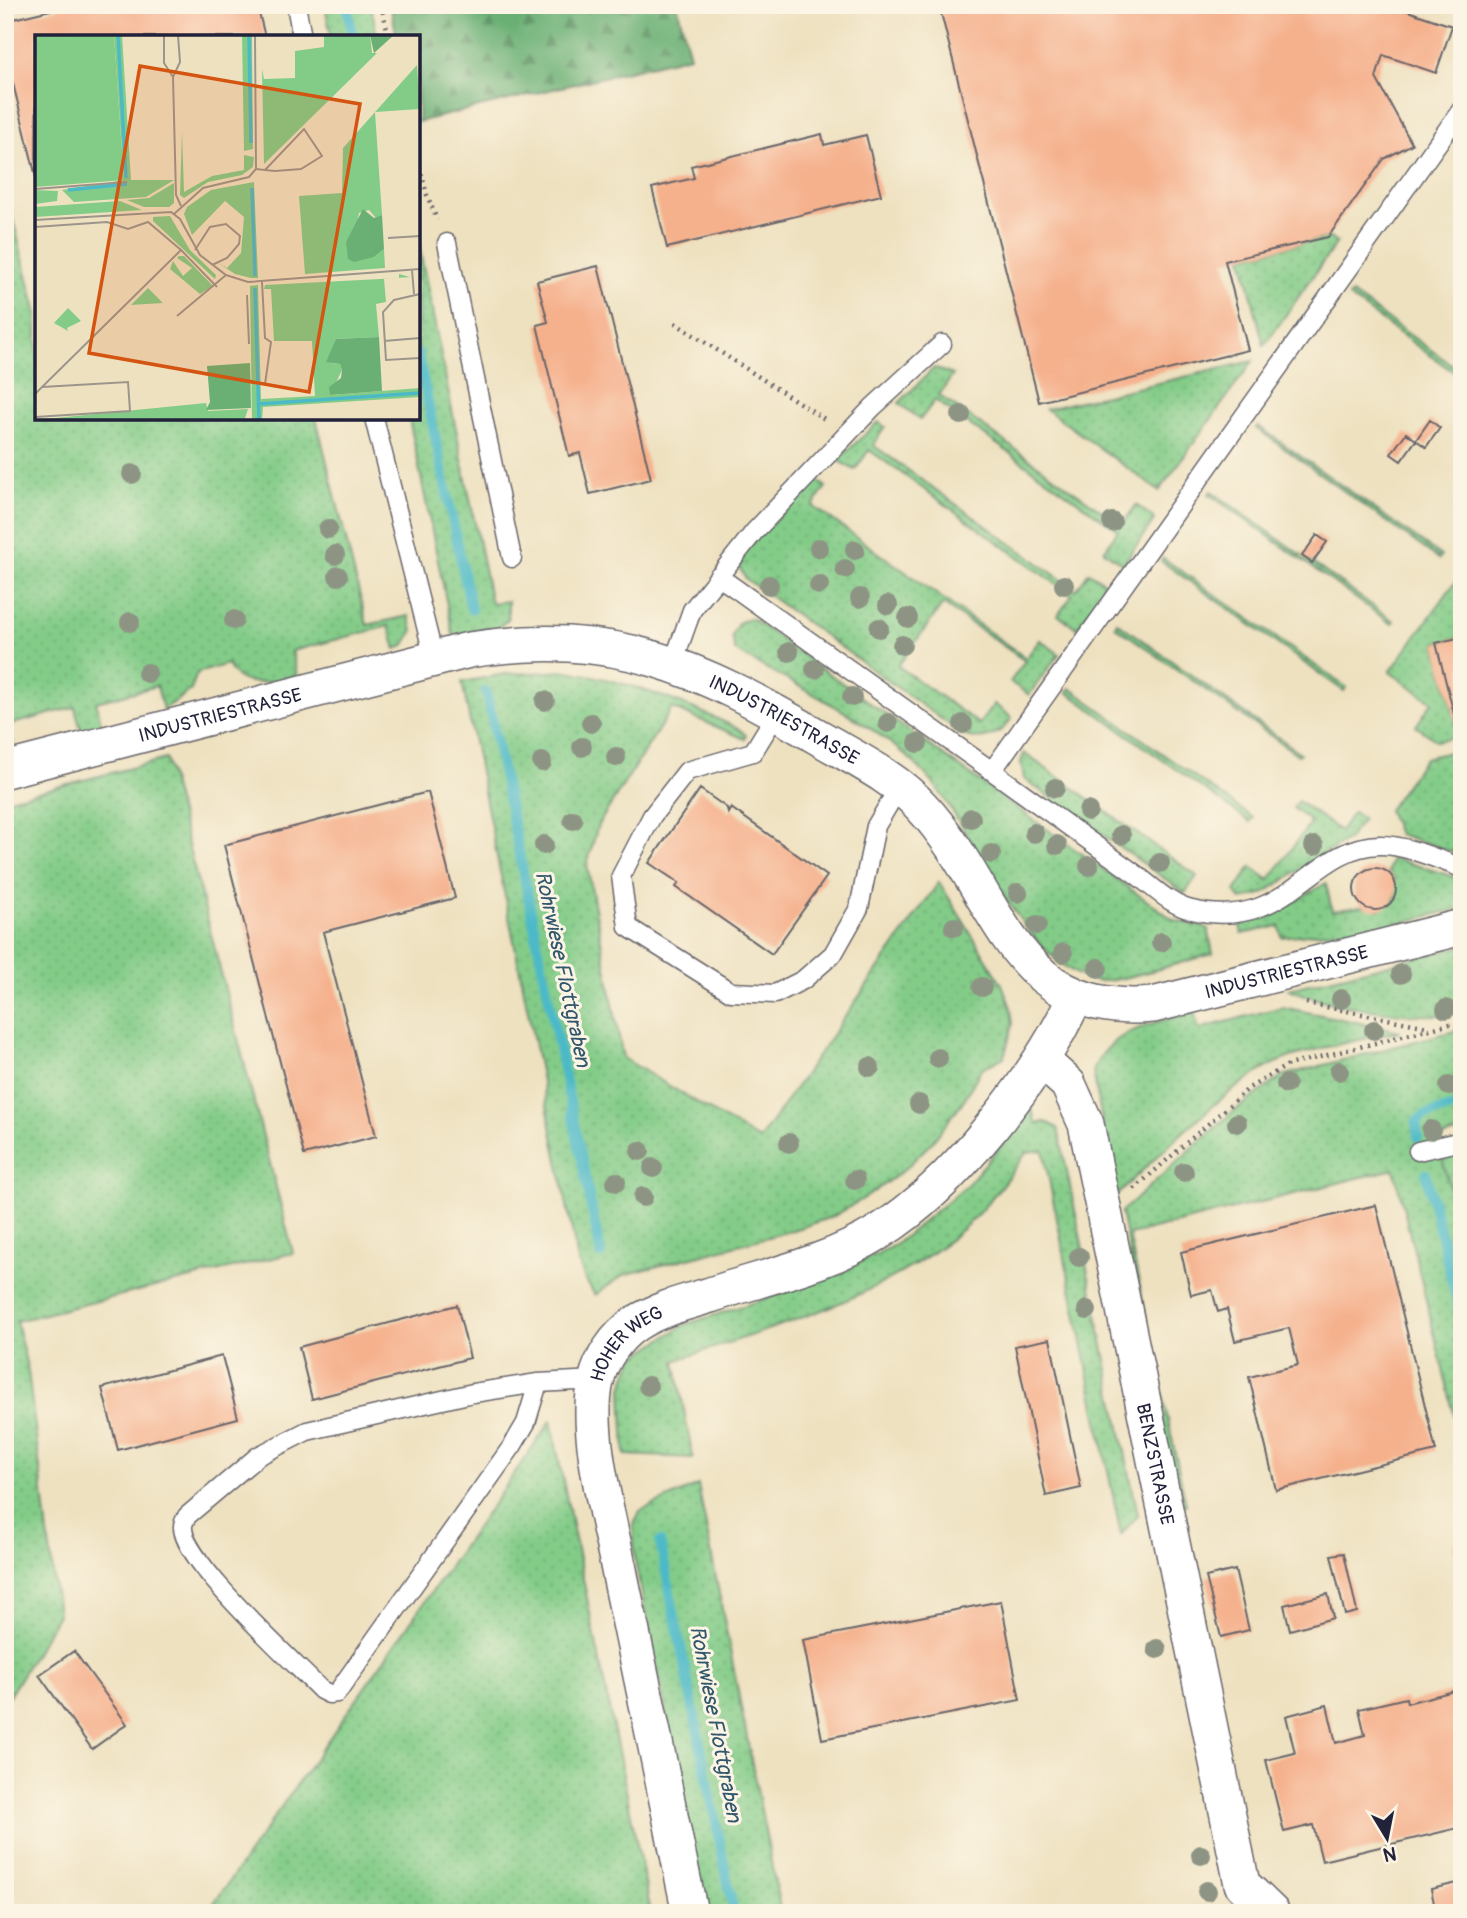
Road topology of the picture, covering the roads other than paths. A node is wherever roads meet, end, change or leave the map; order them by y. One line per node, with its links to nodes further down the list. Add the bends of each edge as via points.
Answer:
1 (296, 5): 2 (lane)
2 (302, 35)
3 (1462, 109): 13 (lane)
4 (447, 243): 7 (lane)
5 (942, 344): 8 (lane, via 848,433)
6 (374, 420): 9 (lane)
7 (512, 558)
8 (718, 576): 10 (lane, via 692,610); 13 (lane)
9 (434, 658): 10 (street, INDUSTRIESTRASSE, via 500,645 564,643 612,648); 12 (street, INDUSTRIESTRASSE)
10 (673, 663): 11 (street, INDUSTRIESTRASSE)
11 (777, 713): 14 (street, INDUSTRIESTRASSE); 14 (lane, via 753,752 687,771 652,816 621,876 628,927 731,992 775,994 803,980 833,954 859,908 876,826)
12 (5, 770)
13 (992, 771): 15 (lane, via 1188,910 1235,914 1267,907 1333,862 1358,849 1379,845)
14 (899, 787): 17 (street, INDUSTRIESTRASSE, via 953,845 1027,963)
15 (1462, 868)
16 (1462, 927): 17 (street, INDUSTRIESTRASSE, via 1153,1005 1101,1005)
17 (1075, 998): 18 (street, HOHER WEG)
18 (1041, 1060): 21 (street, HOHER WEG, via 970,1153 912,1209 834,1255 666,1309 635,1324 603,1359); 23 (street, BENZSTRASSE, via 1069,1084 1079,1102)
19 (1462, 1141): 20 (lane)
20 (1418, 1151)
21 (596, 1380): 22 (lane); 24 (street, HOHER WEG, via 594,1419 603,1489)
22 (538, 1383): 22 (lane, via 473,1393 284,1440 187,1516 183,1526 186,1539 214,1583 321,1690 337,1693 513,1445 526,1423)
23 (1236, 1898): 25 (street, BENZSTRASSE)
24 (690, 1913)
25 (1272, 1913)

